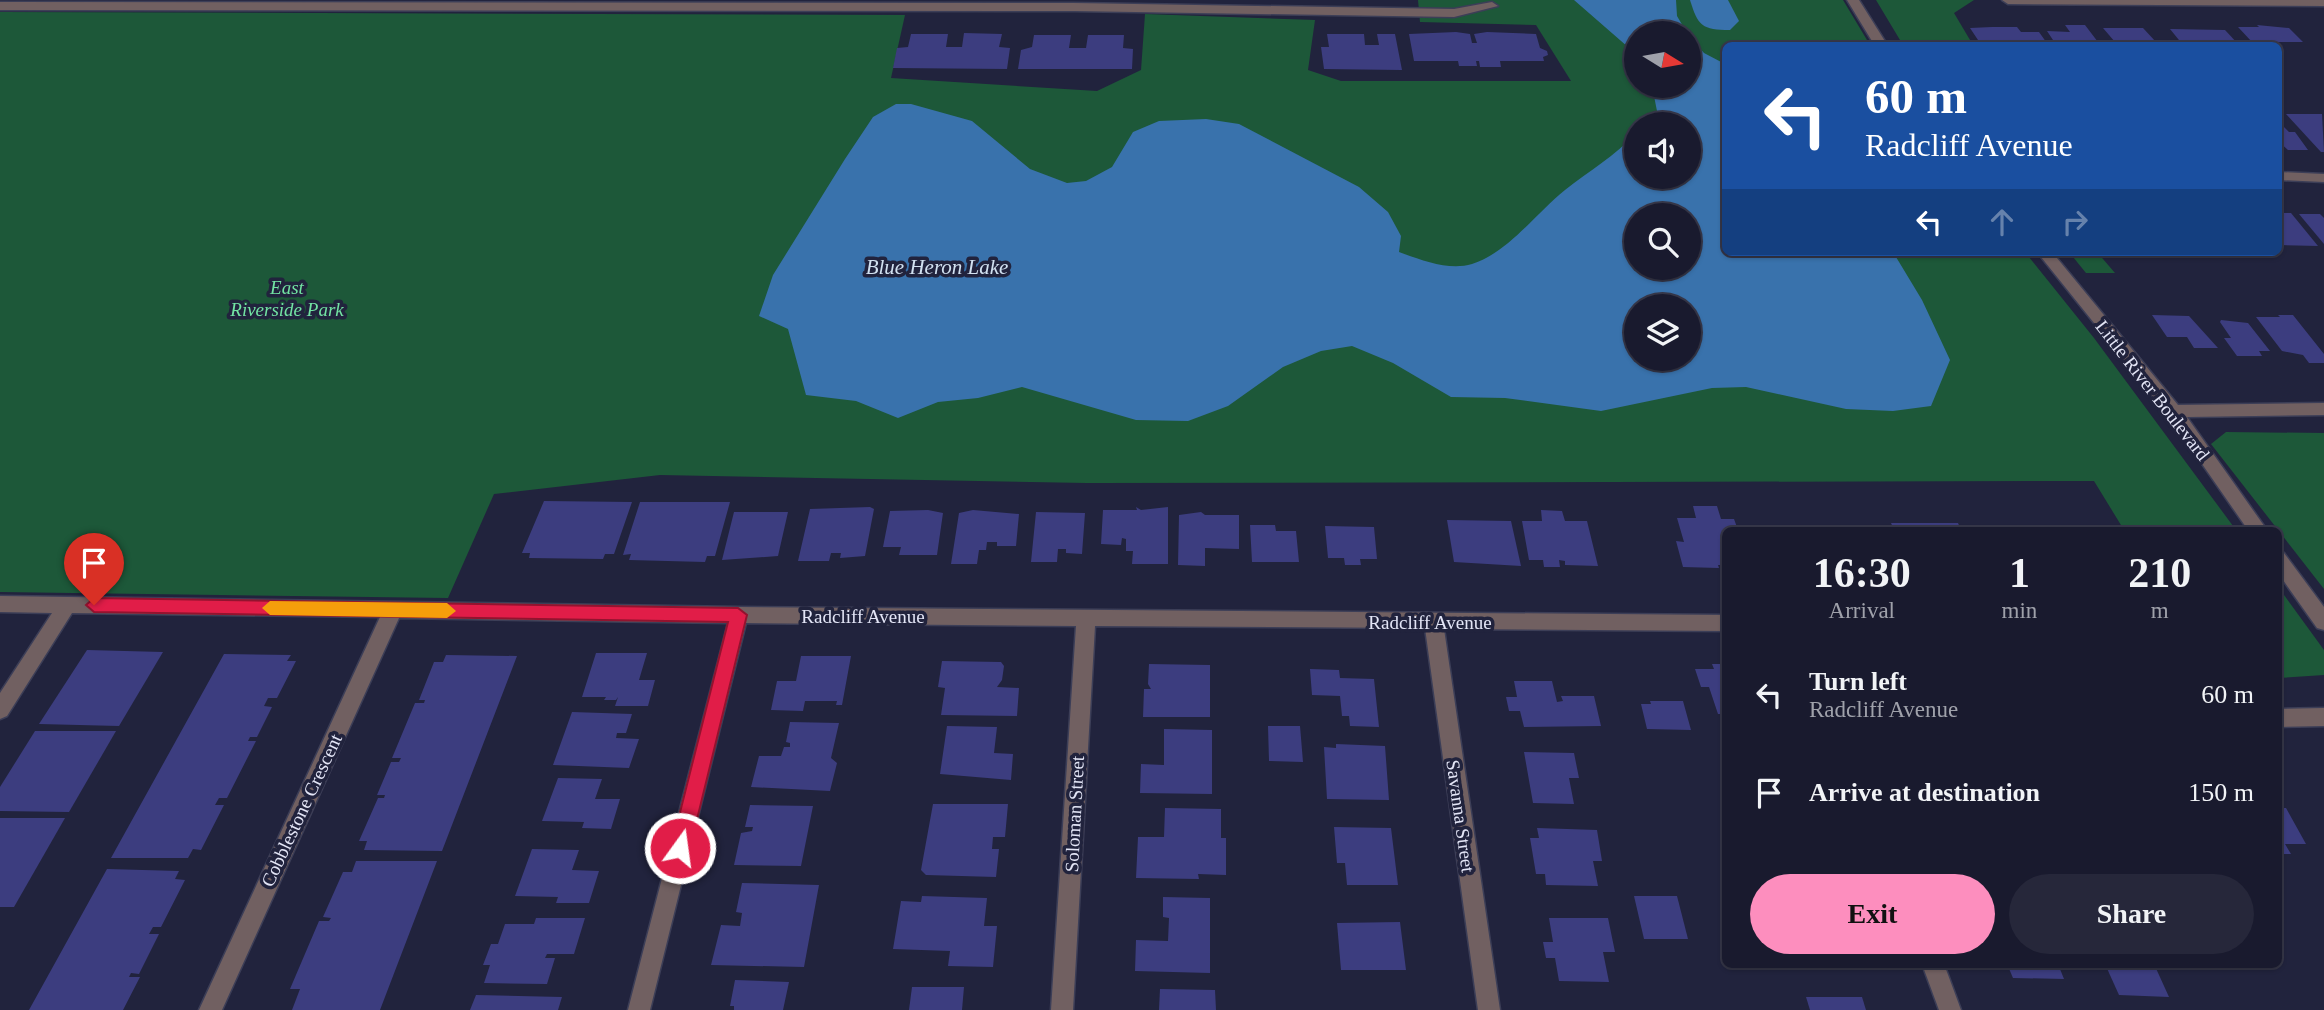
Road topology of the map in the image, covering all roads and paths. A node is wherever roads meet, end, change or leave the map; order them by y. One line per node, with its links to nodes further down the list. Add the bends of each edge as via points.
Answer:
1 (1853, 0): 10 (street)
2 (2008, 0): 3 (street)
3 (2324, 2)
4 (642, 3): 5 (street); 8 (street)
5 (858, 3): 6 (street)
6 (1075, 4): 7 (street)
7 (1303, 5): 9 (street, via 1454,13)
8 (0, 6)
9 (1492, 6)
10 (1879, 42)
11 (2282, 176): 12 (street)
12 (2324, 178)
13 (2047, 256): 15 (street, Little River Boulevard)
14 (2324, 409): 15 (street)
15 (2174, 411): 16 (street, Little River Boulevard)
16 (2256, 527)
17 (2282, 564): 24 (street)
18 (0, 604): 19 (street, Radcliff Avenue)
19 (67, 604): 20 (street, Radcliff Avenue); 26 (street)
20 (393, 610): 21 (street, Radcliff Avenue); 30 (street, Cobblestone Crescent)
21 (738, 615): 22 (street, Radcliff Avenue); 31 (street)
22 (1086, 618): 23 (street, Radcliff Avenue); 32 (street, Soloman Street)
23 (1434, 622): 25 (street, Radcliff Avenue); 33 (street, Savanna Street)
24 (2324, 622)
25 (1722, 623)
26 (0, 710)
27 (2324, 717): 28 (street)
28 (2282, 718)
29 (1934, 968): 34 (street)
30 (210, 1010)
31 (639, 1010)
32 (1062, 1010)
33 (1489, 1010)
34 (1950, 1010)

